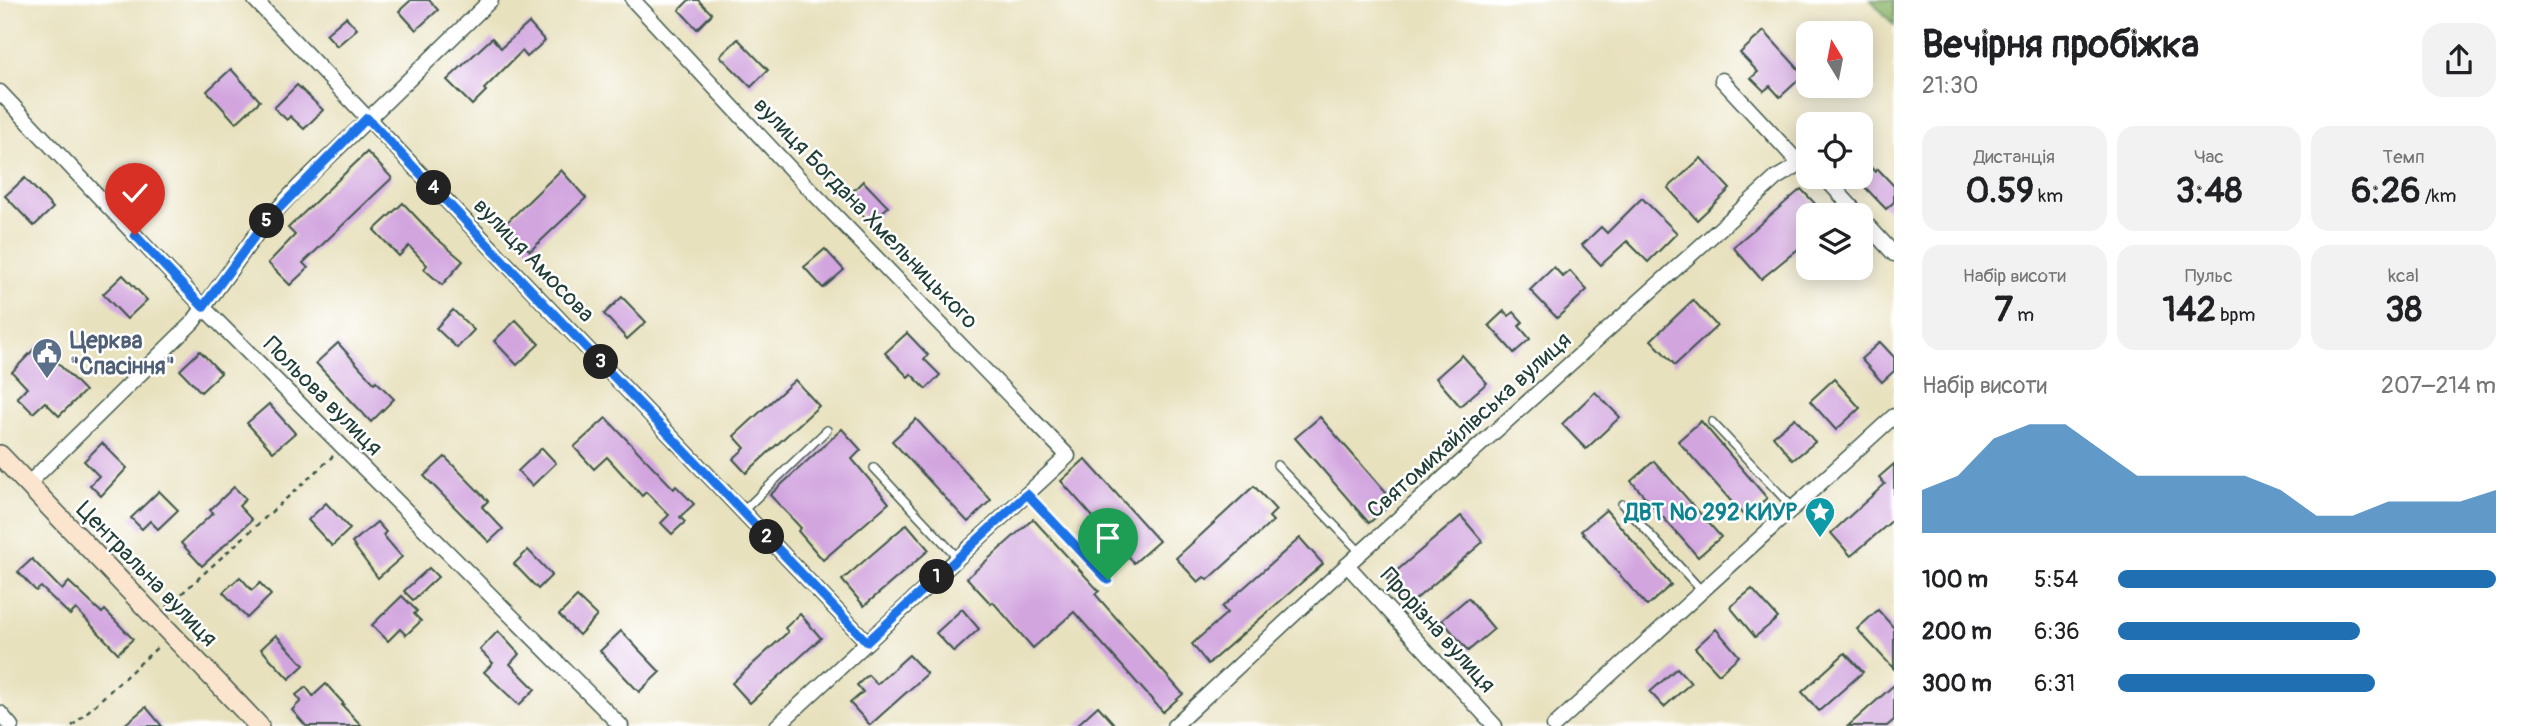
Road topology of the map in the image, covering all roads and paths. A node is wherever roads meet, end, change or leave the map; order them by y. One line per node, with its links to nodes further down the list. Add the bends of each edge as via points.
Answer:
1 (256, 0): 6 (street, вулиця Амосова)
2 (491, 0): 6 (street)
3 (633, 0): 22 (street, вулиця Богдана Хмельницького, via 1068,456)
4 (1722, 80): 7 (street)
5 (0, 92): 13 (street, Польова вулиця)
6 (367, 118): 13 (street, via 263,225); 25 (street, вулиця Амосова)
7 (1796, 156)
8 (1796, 168): 26 (street, Святомихайлівська вулиця, via 1776,178)
9 (1835, 189): 10 (street)
10 (1848, 203)
11 (1873, 231): 12 (street)
12 (1894, 254)
13 (203, 307): 17 (street, Польова вулиця); 21 (street)
14 (1894, 416): 24 (street)
15 (1712, 422): 24 (lane)
16 (827, 430): 25 (lane)
17 (342, 448): 31 (path); 38 (street, Польова вулиця)
18 (0, 455): 21 (main road, Центральна вулиця)
19 (1277, 465): 26 (lane)
20 (874, 468): 27 (lane)
21 (27, 484): 31 (main road, Центральна вулиця)
22 (1027, 494): 27 (street); 29 (lane)
23 (1622, 503): 30 (lane)
24 (1793, 508): 30 (street)
25 (742, 511): 32 (street, вулиця Амосова)
26 (1361, 553): 28 (street, Святомихайлівська вулиця)
27 (958, 558): 32 (street)
28 (1348, 565): 40 (street, Святомихайлівська вулиця); 41 (street, Прорізна вулиця)
29 (1108, 580)
30 (1703, 591): 42 (street)
31 (155, 617): 37 (main road, Центральна вулиця)
32 (867, 642): 39 (street)
33 (161, 645): 36 (path)
34 (0, 713): 35 (street)
35 (11, 726)
36 (72, 726)
37 (259, 726)
38 (621, 726)
39 (777, 726)
40 (1174, 726)
41 (1495, 726)
42 (1554, 726)

